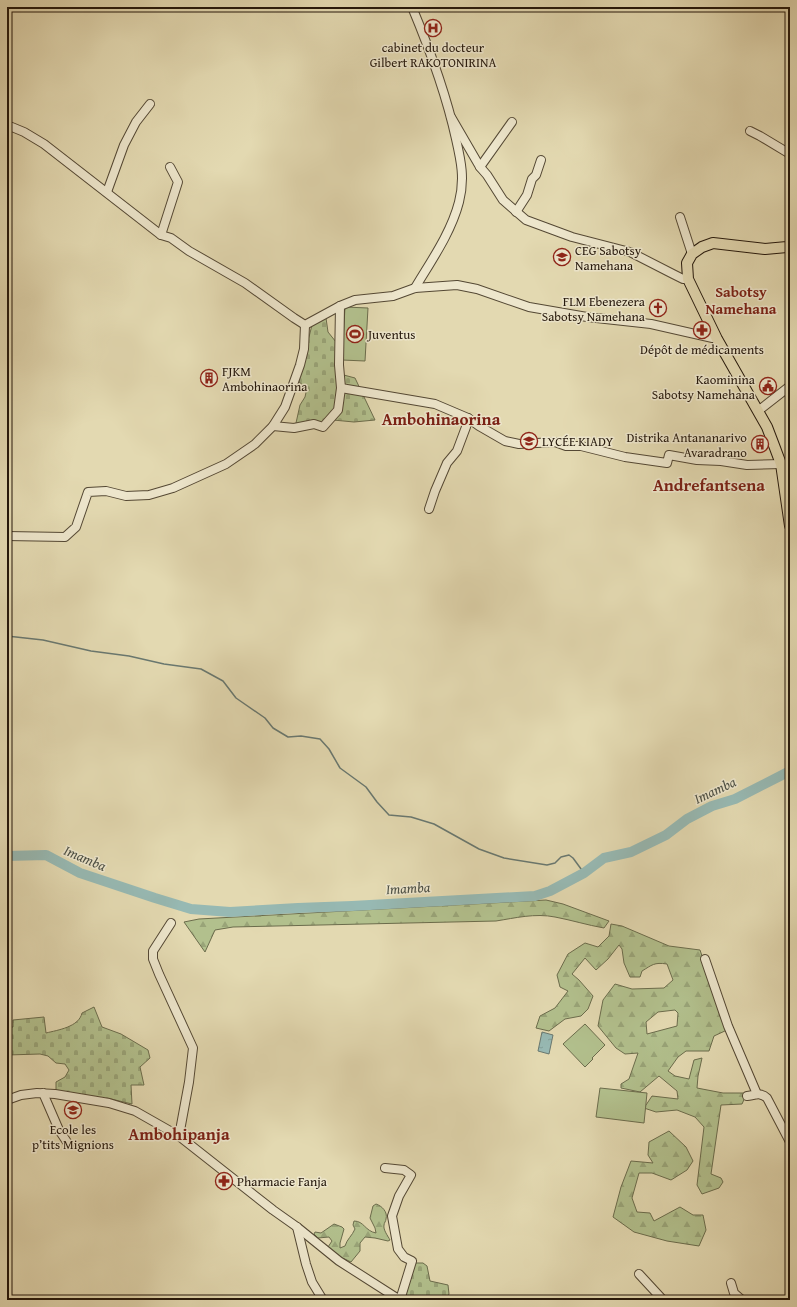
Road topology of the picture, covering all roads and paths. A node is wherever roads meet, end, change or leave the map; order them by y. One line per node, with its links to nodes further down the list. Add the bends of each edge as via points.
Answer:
1 (412, 7): 3 (street, via 434,60)
2 (150, 104): 11 (street, via 136,122 124,145)
3 (451, 116): 10 (street); 18 (street, via 462,170 459,202 452,224)
4 (512, 122): 10 (street)
5 (7, 125): 11 (street, via 44,144)
6 (750, 131): 7 (street)
7 (790, 154)
8 (541, 160): 12 (street, via 527,195)
9 (170, 167): 14 (street, via 178,182)
10 (480, 167): 12 (street, via 503,200)
11 (107, 192): 14 (street)
12 (516, 212): 17 (street, via 526,220 572,237 630,252 683,279)
13 (680, 217): 16 (street)
14 (161, 235): 20 (street, via 171,238 245,283)
15 (790, 245): 16 (main road, via 765,249 713,243)
16 (692, 254): 17 (main road, via 687,263)
17 (688, 279): 21 (main road)
18 (415, 288): 19 (street, via 393,296 355,300); 21 (street, via 457,285 477,289 528,307 651,324)
19 (340, 306): 20 (street); 23 (street)
20 (305, 325): 26 (street, via 304,349 294,384 285,407)
21 (717, 339): 24 (main road)
22 (790, 386): 24 (street)
23 (341, 388): 25 (street, via 435,404); 26 (street, via 338,410 323,427 314,424 294,428)
24 (758, 411): 27 (main road)
25 (468, 418): 27 (street, via 492,435 519,444 555,442 667,463 670,455 747,465); 28 (street, via 457,451 447,463)
26 (273, 426): 30 (street, via 255,444 226,464 173,488 149,495 126,496 106,491 88,492 76,527 64,537)
27 (781, 464): 29 (main road)
28 (429, 509)
29 (790, 526)
30 (7, 536)
31 (171, 923): 37 (street, via 153,951 153,959 193,1048)
32 (705, 959): 34 (street, via 728,1026)
33 (43, 1094): 36 (street, via 21,1095); 37 (street, via 110,1103 135,1111); 39 (street, via 59,1130)
34 (757, 1094): 35 (street); 38 (street, via 763,1094 770,1101)
35 (747, 1096)
36 (7, 1100)
37 (179, 1136): 41 (street)
38 (790, 1142)
39 (69, 1145)
40 (384, 1168): 45 (street, via 404,1170 411,1175 392,1216 398,1249 404,1257 412,1261)
41 (297, 1227): 44 (street, via 312,1282); 45 (street, via 339,1261)
42 (639, 1274): 46 (street)
43 (731, 1283): 47 (street, via 734,1292)
44 (323, 1300)
45 (400, 1300)
46 (664, 1300)
47 (742, 1300)

